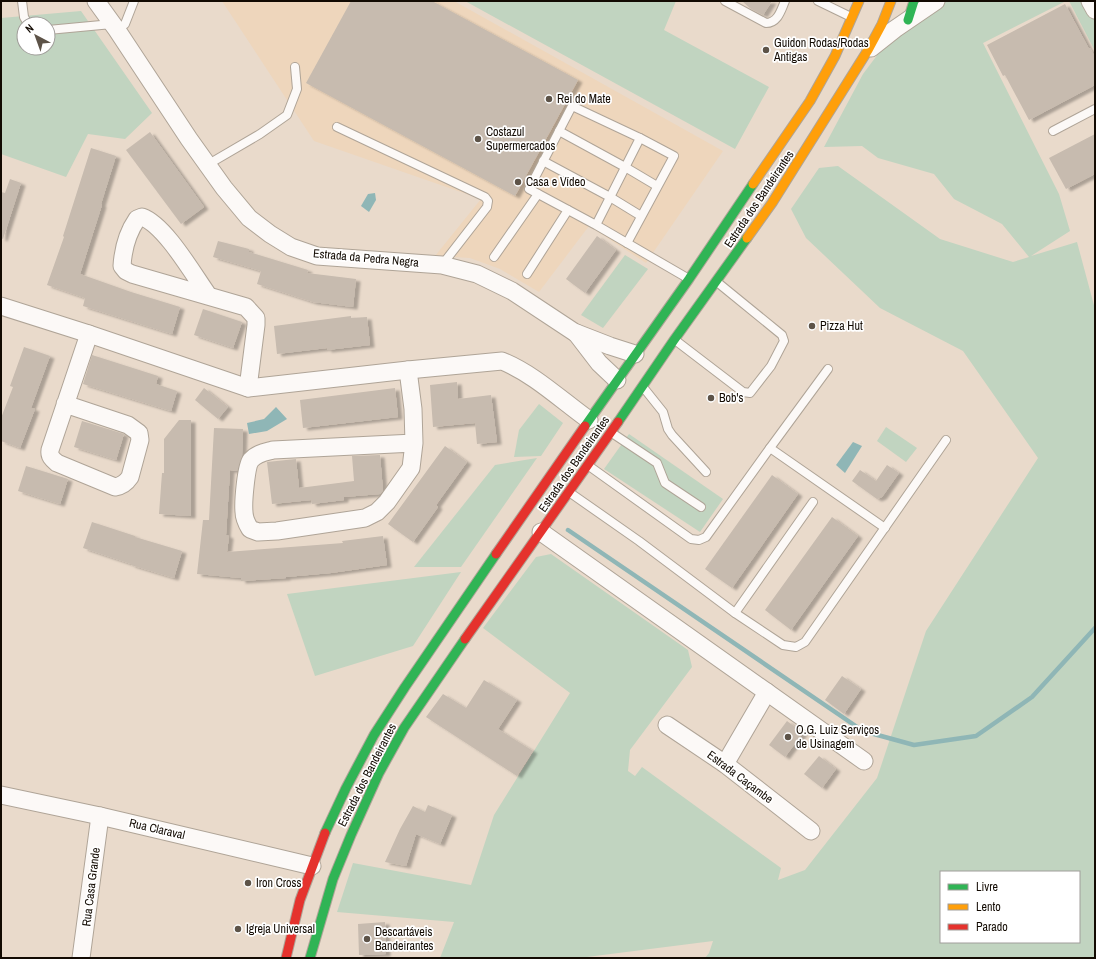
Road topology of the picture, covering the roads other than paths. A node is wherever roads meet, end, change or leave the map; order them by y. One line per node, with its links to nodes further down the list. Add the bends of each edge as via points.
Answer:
1 (22, 1): 13 (lane)
2 (96, 1): 16 (street, Estrada da Pedra Negra)
3 (134, 1): 16 (lane, via 125,24)
4 (726, 1): 5 (lane, via 770,23 776,19)
5 (785, 1)
6 (818, 1): 14 (lane)
7 (891, 1): 18 (main road, Estrada dos Bandeirantes)
8 (914, 1): 15 (main road)
9 (936, 1): 15 (street)
10 (1090, 1): 12 (street)
11 (855, 4): 14 (main road, Estrada dos Bandeirantes)
12 (1095, 10)
13 (24, 16)
14 (851, 17): 38 (main road, Estrada dos Bandeirantes, via 835,56 810,102)
15 (908, 20): 18 (street)
16 (115, 27): 17 (lane); 26 (street, Estrada da Pedra Negra)
17 (56, 30)
18 (868, 50): 39 (main road, Estrada dos Bandeirantes, via 772,203)
19 (295, 67): 26 (lane, via 298,89 287,115)
20 (1095, 109): 23 (lane)
21 (337, 127): 36 (lane, via 485,197 488,201 487,207)
22 (559, 131): 24 (lane, via 572,106); 25 (lane); 27 (lane)
23 (1053, 131)
24 (640, 138): 27 (lane); 28 (lane, via 674,156)
25 (544, 161): 29 (lane, via 529,190); 30 (lane)
26 (207, 165): 36 (street, Estrada da Pedra Negra, via 249,218 291,247 317,256)
27 (626, 167): 28 (lane); 30 (lane)
28 (658, 186): 32 (lane)
29 (538, 194): 31 (lane); 35 (lane)
30 (610, 197): 32 (lane); 33 (lane)
31 (568, 210): 33 (lane); 37 (lane)
32 (641, 216): 34 (lane)
33 (596, 225): 34 (lane)
34 (627, 243): 38 (lane)
35 (494, 257)
36 (442, 265): 42 (street, Estrada da Pedra Negra, via 477,274 512,291)
37 (527, 274)
38 (689, 279): 45 (main road, Estrada dos Bandeirantes)
39 (716, 281): 44 (main road, Estrada dos Bandeirantes); 44 (lane, via 782,335 784,341 771,366 750,393 743,392)
40 (208, 295): 40 (street, via 132,274 123,268 128,237 137,218 148,219 158,227); 50 (street, via 246,307 256,318)
41 (1, 306): 43 (street)
42 (574, 332): 45 (street, Estrada da Pedra Negra); 48 (street, Estrada da Pedra Negra, via 599,363)
43 (89, 334): 50 (street); 51 (street)
44 (674, 340): 49 (main road, Estrada dos Bandeirantes)
45 (635, 354): 48 (main road, Estrada dos Bandeirantes)
46 (828, 369): 56 (lane)
47 (408, 370): 50 (street); 52 (street, via 502,361 526,374); 55 (street)
48 (618, 380): 52 (main road, Estrada dos Bandeirantes)
49 (642, 387): 53 (main road, Estrada dos Bandeirantes); 58 (lane, via 664,412 672,435)
50 (248, 388)
51 (65, 404): 51 (street, via 50,450 52,459 115,487 127,482 140,440 139,433 128,425)
52 (589, 420): 72 (main road, Estrada dos Bandeirantes, via 374,735 327,826)
53 (611, 432): 57 (main road, Estrada dos Bandeirantes); 61 (lane, via 657,463 665,483)
54 (946, 440): 62 (lane)
55 (414, 443): 55 (street, via 411,468 388,502 365,518 258,532 250,529 246,523 246,476 250,461 257,455 274,450)
56 (770, 448): 57 (lane, via 706,537 699,540 692,539); 62 (lane)
57 (588, 465): 59 (main road, Estrada dos Bandeirantes)
58 (706, 472)
59 (569, 492): 63 (main road, Estrada dos Bandeirantes); 64 (lane)
60 (813, 502): 64 (lane)
61 (701, 507)
62 (885, 528): 64 (lane, via 805,642 796,647 783,645)
63 (540, 532): 65 (street); 75 (main road, Estrada dos Bandeirantes, via 412,716 379,773 333,878)
64 (735, 613)
65 (767, 692): 67 (street); 68 (street)
66 (667, 725): 68 (street, Estrada Caçambe)
67 (864, 761)
68 (725, 764): 71 (street, Estrada Caçambe)
69 (1, 795): 70 (street, Rua Claraval)
70 (100, 816): 72 (street, Rua Claraval); 73 (street, Rua Casa Grande)
71 (811, 831)
72 (312, 866): 74 (main road, Estrada dos Bandeirantes)
73 (82, 958)
74 (286, 958)
75 (310, 958)

